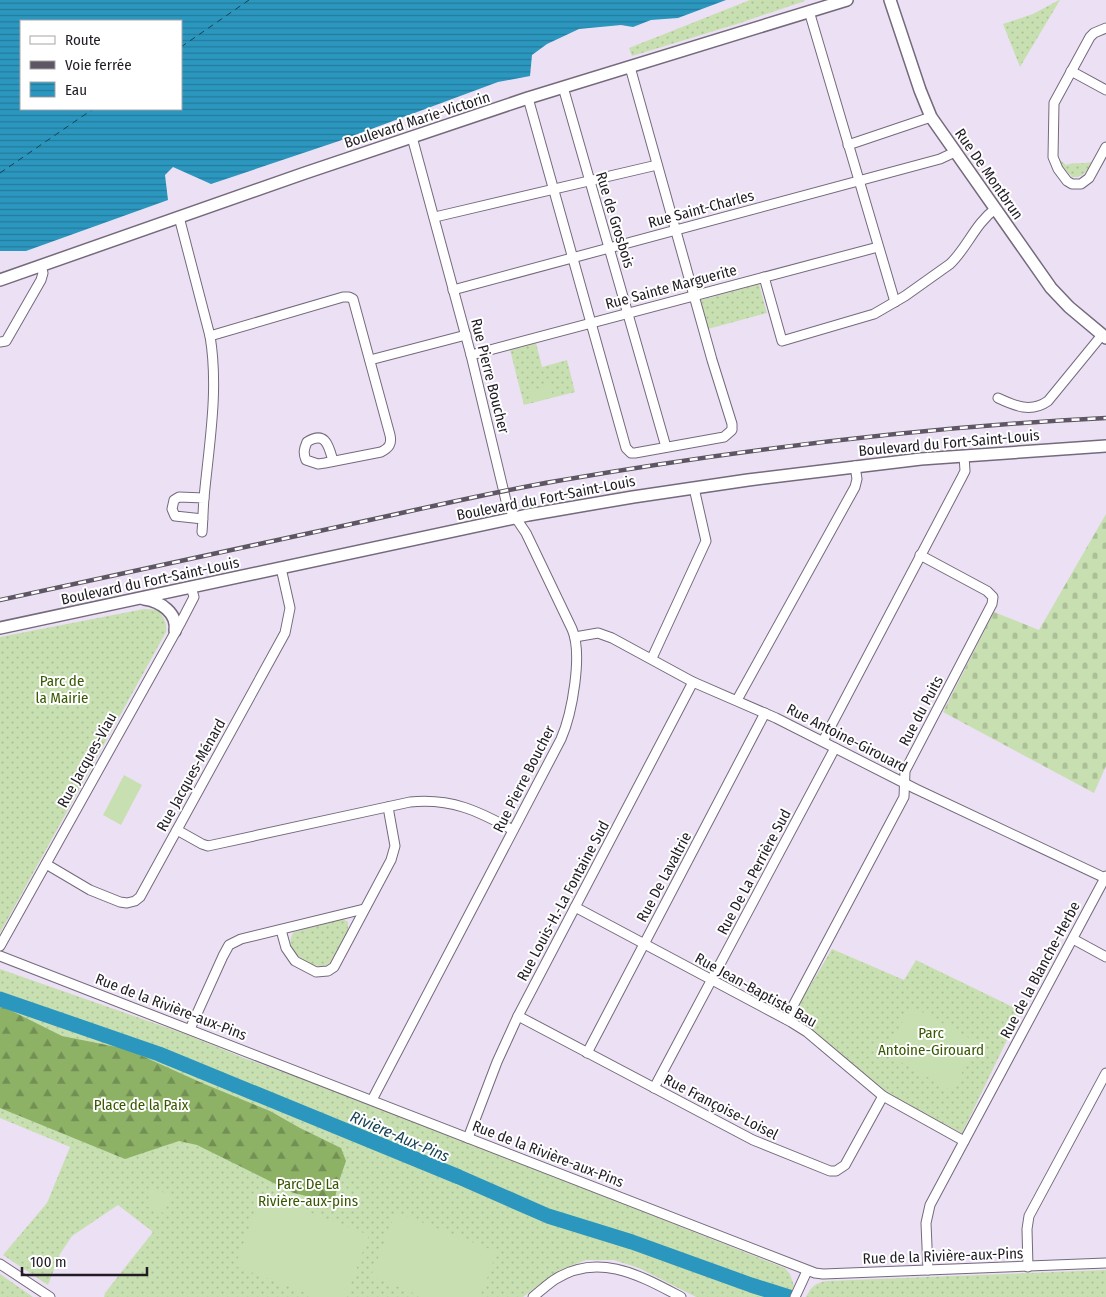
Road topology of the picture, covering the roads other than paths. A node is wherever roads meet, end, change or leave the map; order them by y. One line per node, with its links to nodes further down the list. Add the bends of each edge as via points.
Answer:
1 (847, 0): 3 (street, Boulevard Marie-Victorin)
2 (890, 0): 10 (street, Rue De Montbrun)
3 (809, 12): 5 (street, Boulevard Marie-Victorin); 12 (street)
4 (1106, 28): 6 (street, via 1090,37)
5 (630, 67): 7 (street, Boulevard Marie-Victorin); 15 (street)
6 (1071, 72): 8 (street); 13 (street, via 1053,108 1055,163 1067,181 1082,184 1089,178)
7 (563, 88): 9 (street, Boulevard Marie-Victorin); 16 (street, Rue de Grosbois)
8 (1106, 90)
9 (528, 98): 11 (street, Boulevard Marie-Victorin); 18 (street)
10 (931, 117): 12 (street); 14 (street, Rue De Montbrun)
11 (412, 137): 20 (street, Boulevard Marie-Victorin); 21 (street, Rue Pierre Boucher)
12 (848, 145): 17 (street)
13 (1106, 147)
14 (955, 152): 17 (street, Rue Saint-Charles); 19 (street, Rue De Montbrun)
15 (657, 165): 16 (street); 22 (street)
16 (589, 181): 18 (street); 24 (street, Rue de Grosbois)
17 (859, 182): 22 (street, Rue Saint-Charles); 23 (street)
18 (553, 189): 21 (street); 25 (street)
19 (995, 209): 31 (street, via 950,264); 36 (street, Rue De Montbrun, via 1051,288)
20 (179, 217): 26 (street, Boulevard Marie-Victorin); 35 (street)
21 (435, 217): 29 (street, Rue Pierre Boucher)
22 (676, 230): 24 (street, Rue Saint-Charles); 30 (street)
23 (878, 247): 27 (street, Rue Sainte Marguerite); 31 (street)
24 (610, 248): 25 (street, Rue Saint-Charles); 32 (street, Rue de Grosbois)
25 (572, 257): 29 (street, Rue Saint-Charles); 33 (street)
26 (41, 265): 28 (street, Boulevard Marie-Victorin); 37 (street, via 41,280 6,341)
27 (764, 277): 30 (street, Rue Sainte Marguerite); 31 (street, via 784,341 870,315)
28 (0, 280)
29 (453, 290): 34 (street, Rue Pierre Boucher)
30 (694, 296): 32 (street, Rue Sainte Marguerite); 42 (street, via 732,430 724,437)
31 (896, 302)
32 (628, 313): 33 (street, Rue Sainte Marguerite); 42 (street, Rue de Grosbois)
33 (592, 323): 38 (street, Rue Sainte Marguerite); 42 (street, via 626,448 635,453)
34 (466, 335): 38 (street, Rue Pierre Boucher); 39 (street)
35 (210, 336): 39 (street, via 349,297 353,299); 47 (street, via 214,386)
36 (1104, 336): 40 (street, via 1042,405 1016,407)
37 (0, 342)
38 (471, 355): 48 (street, Rue Pierre Boucher, via 506,505)
39 (370, 360): 44 (street, via 391,442 381,452)
40 (998, 398)
41 (1106, 446): 43 (street, Boulevard du Fort-Saint-Louis)
42 (666, 447)
43 (964, 456): 45 (street, Boulevard du Fort-Saint-Louis); 51 (street, via 962,476)
44 (333, 461)
45 (855, 466): 46 (street, Boulevard du Fort-Saint-Louis); 60 (street, via 855,487)
46 (694, 488): 48 (street, Boulevard du Fort-Saint-Louis); 58 (street, via 706,542)
47 (204, 498): 49 (street); 49 (street, via 176,498 172,509 175,516)
48 (516, 518): 52 (street, Boulevard du Fort-Saint-Louis); 57 (street, Rue Pierre Boucher)
49 (203, 519): 50 (street)
50 (202, 532)
51 (920, 556): 62 (street); 64 (street, Rue du Puits, via 987,591 993,601 906,768)
52 (281, 568): 53 (street, Boulevard du Fort-Saint-Louis); 66 (street, Rue Jacques-Ménard, via 290,608 286,633)
53 (191, 587): 54 (street, Boulevard du Fort-Saint-Louis); 56 (street, Rue Jacques-Viau, via 194,597)
54 (140, 598): 55 (street, Boulevard du Fort-Saint-Louis); 56 (street, via 162,605 175,621)
55 (0, 628)
56 (175, 632): 68 (street, Rue Jacques-Viau)
57 (575, 636): 58 (street, Rue Antoine-Girouard, via 605,635); 67 (street, Rue Pierre Boucher, via 573,703 566,728)
58 (652, 658): 59 (street, Rue Antoine-Girouard)
59 (693, 682): 60 (street, Rue Antoine-Girouard); 70 (street, Rue Louis-H.-La Fontaine Sud)
60 (737, 700): 61 (street, Rue Antoine-Girouard)
61 (766, 713): 62 (street, Rue Antoine-Girouard); 74 (street, Rue De Lavaltrie)
62 (823, 741): 63 (street, Rue Antoine-Girouard)
63 (835, 748): 64 (street, Rue Antoine-Girouard); 78 (street, Rue De La Perrière Sud)
64 (905, 783): 69 (street, Rue Antoine-Girouard); 80 (street, Rue du Puits, via 904,797)
65 (388, 807): 66 (street, via 208,846); 67 (street, via 421,801 456,804 478,811); 71 (street, via 394,852)
66 (177, 830): 68 (street, Rue Jacques-Ménard, via 135,901 120,902 90,890)
67 (513, 830): 86 (street, Rue Pierre Boucher)
68 (46, 864): 75 (street, Rue Jacques-Viau)
69 (1105, 877): 73 (street, Rue de la Blanche-Herbe)
70 (575, 907): 74 (street, Rue Jean-Baptiste Bau); 79 (street, Rue Louis-H.-La Fontaine Sud)
71 (364, 909): 72 (street); 72 (street, via 334,967 328,971 316,972 295,961 286,948)
72 (281, 930): 81 (street, via 229,945)
73 (1073, 939): 77 (street); 88 (street, Rue de la Blanche-Herbe)
74 (644, 944): 78 (street, Rue Jean-Baptiste Bau); 82 (street, Rue De Lavaltrie)
75 (0, 946)
76 (0, 956): 81 (street, Rue de la Rivière-aux-Pins)
77 (1106, 957)
78 (712, 979): 80 (street, Rue Jean-Baptiste Bau); 84 (street, Rue De La Perrière Sud)
79 (518, 1016): 82 (street, Rue Françoise-Loisel); 87 (street, Rue Louis-H.-La Fontaine Sud)
80 (786, 1019): 85 (street, Rue Jean-Baptiste Bau, via 807,1032)
81 (190, 1030): 86 (street, Rue de la Rivière-aux-Pins)
82 (587, 1053): 84 (street, Rue Françoise-Loisel)
83 (1106, 1073): 91 (street, via 1029,1216)
84 (654, 1088): 85 (street, Rue Françoise-Loisel, via 753,1140 830,1171 845,1165)
85 (883, 1096): 88 (street, Rue Jean-Baptiste Bau)
86 (372, 1100): 87 (street, Rue de la Rivière-aux-Pins)
87 (468, 1138): 93 (street, Rue de la Rivière-aux-Pins)
88 (964, 1141): 92 (street, Rue de la Blanche-Herbe, via 926,1216)
89 (1106, 1263): 91 (street, Rue de la Rivière-aux-Pins)
90 (0, 1264): 95 (street)
91 (1028, 1266): 92 (street, Rue de la Rivière-aux-Pins)
92 (928, 1270): 93 (street, Rue de la Rivière-aux-Pins, via 823,1274)
93 (807, 1271): 94 (street)
94 (797, 1294)
95 (50, 1297)
96 (533, 1297): 97 (street, via 555,1279 597,1267 633,1273)
97 (681, 1297)

